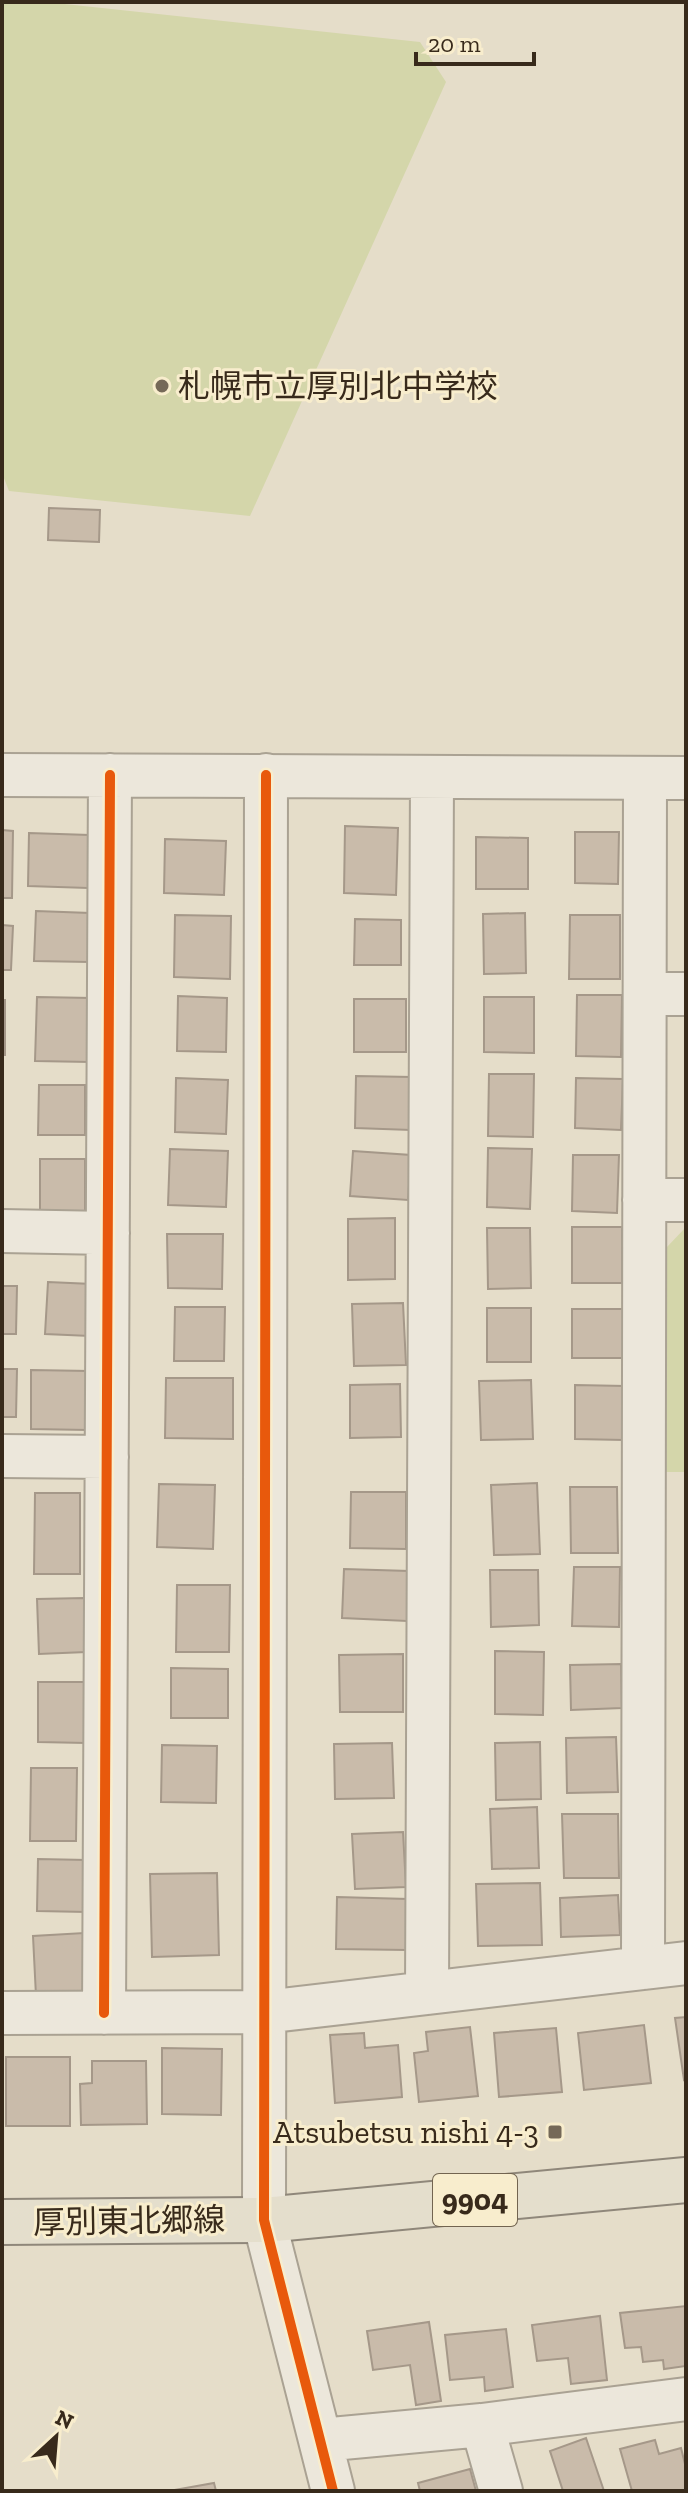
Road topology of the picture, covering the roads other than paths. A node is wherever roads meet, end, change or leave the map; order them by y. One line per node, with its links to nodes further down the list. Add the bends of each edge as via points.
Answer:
1 (2, 775): 2 (street)
2 (110, 775): 3 (street); 12 (street)
3 (266, 775): 4 (street); 18 (street)
4 (432, 777): 5 (street); 17 (street)
5 (645, 778): 6 (street); 7 (street)
6 (686, 778)
7 (645, 994): 8 (street); 9 (street)
8 (686, 994)
9 (644, 1200): 10 (street); 16 (street)
10 (686, 1200)
11 (2, 1231): 12 (street)
12 (108, 1233): 14 (street)
13 (2, 1456): 14 (street)
14 (107, 1457): 20 (street)
15 (686, 1963): 16 (street)
16 (643, 1968): 17 (street)
17 (427, 1993): 18 (street)
18 (264, 2012): 20 (street); 22 (street)
19 (2, 2013): 20 (street)
20 (104, 2013)
21 (686, 2180): 22 (main road, 厚別東北郷線 / 9904)
22 (264, 2220): 23 (main road, 厚別東北郷線 / 9904); 26 (street)
23 (2, 2222)
24 (686, 2399): 25 (street)
25 (482, 2425): 26 (street); 28 (street)
26 (321, 2440): 27 (street)
27 (333, 2491)
28 (501, 2491)

